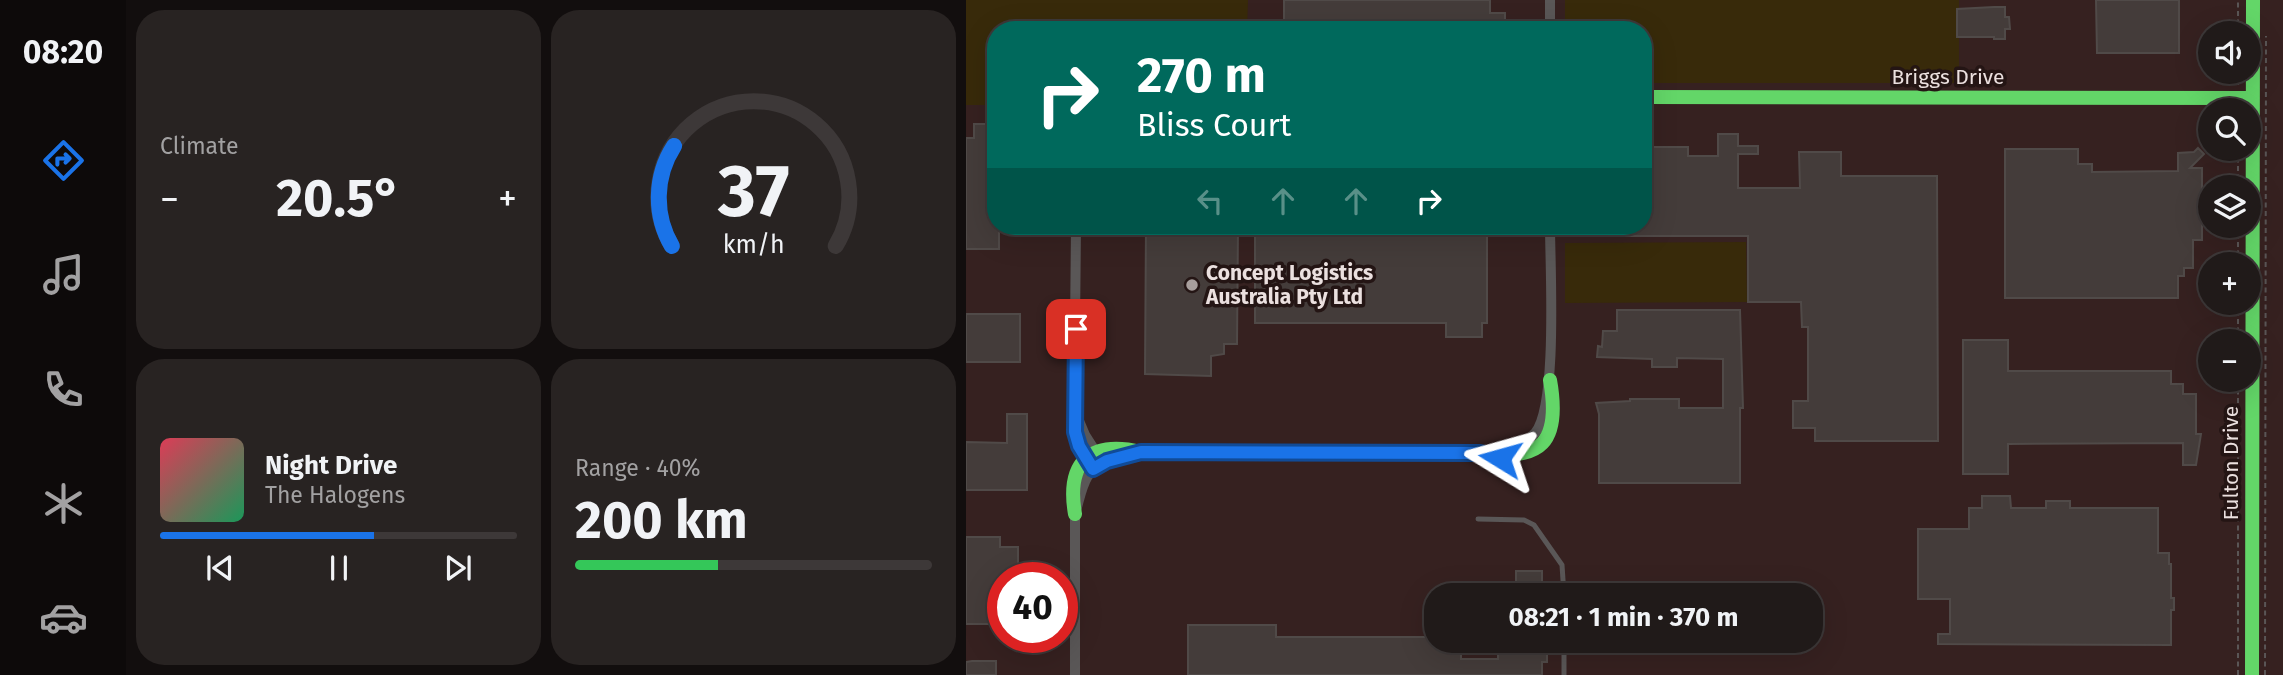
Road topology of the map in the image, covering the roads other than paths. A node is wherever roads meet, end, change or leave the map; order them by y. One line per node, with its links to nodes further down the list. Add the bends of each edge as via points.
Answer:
1 (1550, 0): 3 (street)
2 (2253, 0): 5 (street, Fulton Drive)
3 (1550, 21)
4 (1652, 97): 5 (street, Briggs Drive)
5 (2252, 98)
6 (2252, 161): 17 (street, Fulton Drive)
7 (1076, 235): 10 (street, via 1075,432)
8 (1550, 235): 9 (street)
9 (1550, 380): 10 (street, via 1555,417 1545,441 1517,457 1480,453 1141,452 1114,447)
10 (1094, 460): 11 (street, via 1078,466 1072,480)
11 (1075, 514): 15 (street)
12 (1478, 519): 13 (lane, via 1531,523 1562,565)
13 (1563, 583)
14 (1564, 653): 16 (lane)
15 (1075, 675)
16 (1564, 675)
17 (2252, 675)

